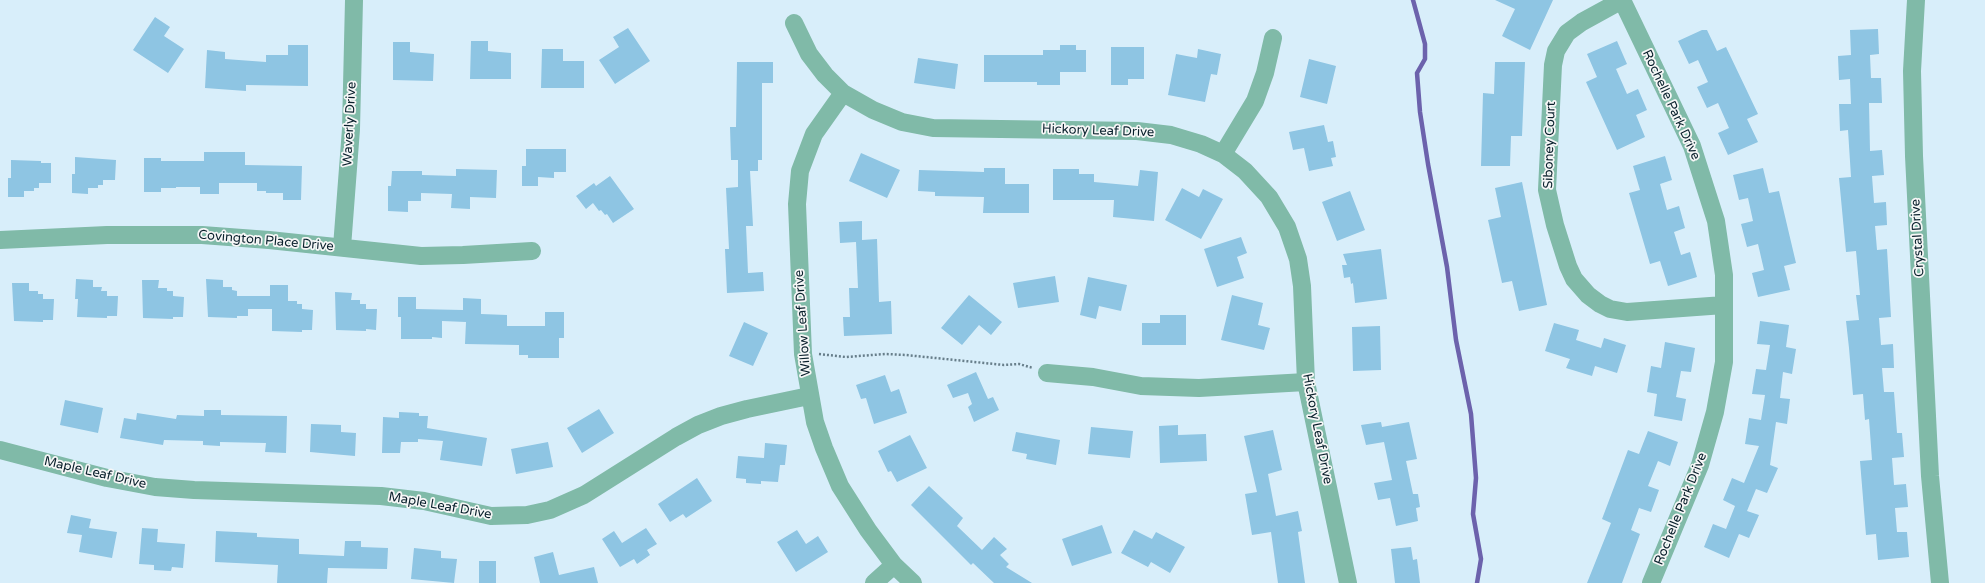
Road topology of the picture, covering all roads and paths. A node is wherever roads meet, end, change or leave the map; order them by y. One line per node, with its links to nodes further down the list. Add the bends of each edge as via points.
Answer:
1 (354, 0): 9 (street, Waverly Drive, via 351,129)
2 (1622, 0): 11 (street, Rochelle Park Drive, via 1692,146 1716,221 1724,275); 11 (street, Siboney Court, via 1572,29 1561,41 1553,65 1547,190 1568,266 1574,279 1588,295 1610,309 1634,312)
3 (1916, 0): 22 (street, Crystal Drive, via 1912,71 1914,156 1930,476)
4 (794, 23): 6 (street, Hickory Leaf Drive, via 809,54)
5 (1273, 38): 7 (street, via 1255,101)
6 (843, 93): 7 (street, Hickory Leaf Drive, via 873,110 902,122 933,128 1137,131 1170,135); 12 (street, Willow Leaf Drive, via 814,134 800,171 797,204)
7 (1223, 154): 14 (street, Hickory Leaf Drive, via 1245,171 1269,197 1288,227 1298,259 1302,286)
8 (0, 240): 9 (street, Covington Place Drive, via 107,235 202,235)
9 (342, 248): 10 (street, Covington Place Drive, via 421,256)
10 (532, 251)
11 (1724, 305): 21 (street, Rochelle Park Drive, via 1724,362 1715,412 1700,465)
12 (803, 354): 13 (path, via 846,357 906,355 1004,366 1019,364); 15 (street, Willow Leaf Drive)
13 (1047, 373): 14 (street, via 1163,387 1199,388)
14 (1306, 382): 20 (street, Hickory Leaf Drive)
15 (809, 396): 16 (street, Maple Leaf Drive, via 747,409 698,425 584,495 568,503 527,515 491,516 401,498 155,487 107,478); 17 (street, Willow Leaf Drive, via 824,448 840,486)
16 (0, 450)
17 (894, 565): 18 (street); 19 (street, Willow Leaf Drive)
18 (874, 583)
19 (913, 583)
20 (1348, 583)
21 (1651, 583)
22 (1940, 583)

